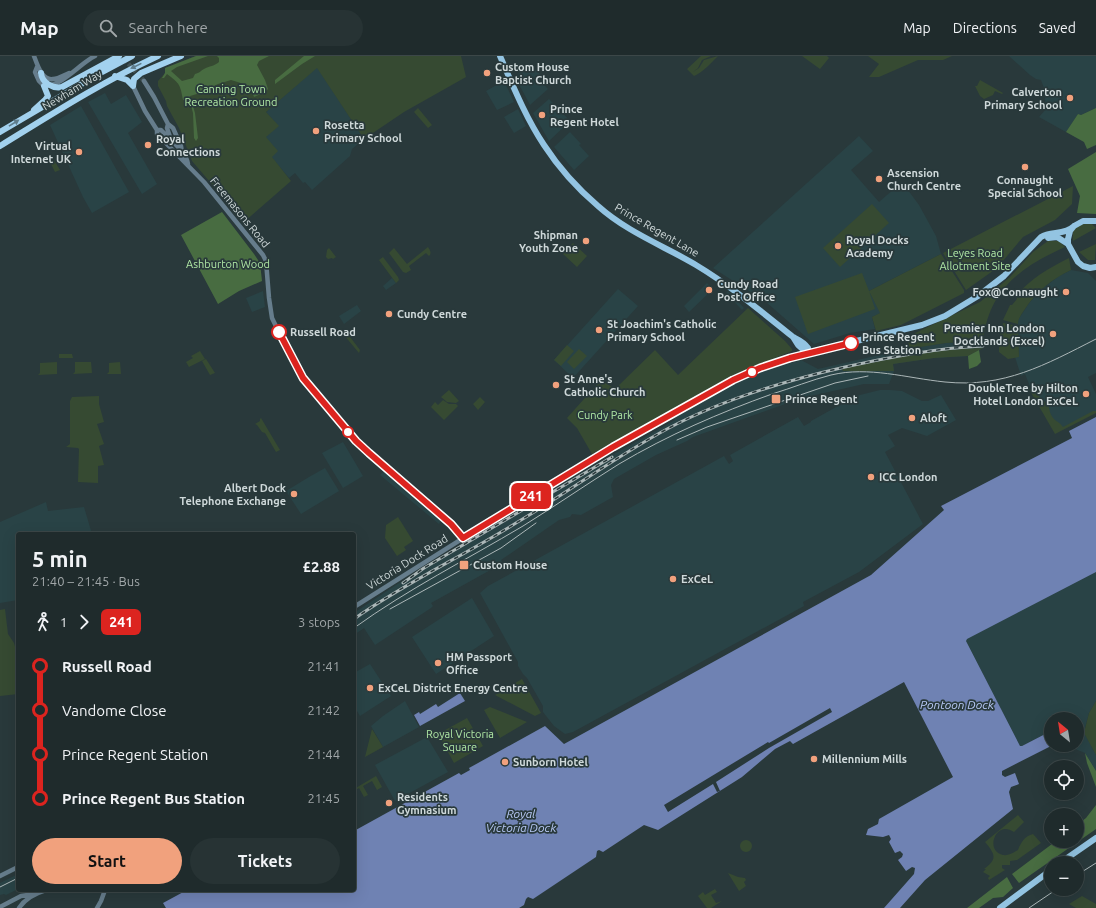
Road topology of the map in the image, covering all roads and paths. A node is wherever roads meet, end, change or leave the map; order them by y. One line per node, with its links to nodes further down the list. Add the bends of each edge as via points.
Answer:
1 (34, 56): 8 (street)
2 (95, 56): 9 (street)
3 (118, 56): 13 (highway, via 65,86)
4 (132, 56): 15 (highway, Newham Way)
5 (158, 56): 11 (highway, Newham Way, one-way to 11)
6 (181, 56): 14 (highway, via 141,73 134,79)
7 (500, 56): 32 (main road, Prince Regent Lane, via 544,144 571,179 598,206 637,233 695,264 728,286 793,337)
8 (37, 67): 10 (street); 13 (street, via 35,72 39,80)
9 (72, 71): 10 (street, via 55,79 49,79); 13 (street, via 64,79)
10 (44, 75): 13 (highway, via 41,76)
11 (115, 76): 14 (highway, via 127,80); 20 (highway, Newham Way)
12 (144, 81): 16 (street, Freemasons Road)
13 (47, 86): 15 (highway, via 47,98)
14 (133, 86): 17 (street, Freemasons Road)
15 (28, 115): 18 (highway, Newham Way, one-way to 15)
16 (168, 124): 19 (street, Freemasons Road); 22 (street, Freemasons Road, via 172,126)
17 (157, 130): 19 (street, Freemasons Road, via 161,130); 21 (street, Freemasons Road, via 157,134)
18 (0, 132)
19 (171, 141): 21 (street, Freemasons Road); 22 (street, Freemasons Road)
20 (0, 146)
21 (172, 150): 23 (street, Freemasons Road)
22 (182, 152): 23 (street, Freemasons Road)
23 (188, 164): 33 (street, Freemasons Road, via 263,255 266,261 272,318 303,378 356,441 451,524)
24 (1089, 221): 25 (main road); 26 (main road); 27 (main road, via 1083,220)
25 (1096, 221)
26 (1096, 225)
27 (1074, 226): 28 (main road, via 1069,234); 29 (main road, via 1064,232 1046,234)
28 (1068, 244): 29 (main road, via 1057,237 1050,237); 30 (main road, via 1078,262 1083,266)
29 (1032, 247): 32 (main road, Victoria Dock Road, via 1004,276 945,316 932,322)
30 (1093, 267): 31 (main road)
31 (1096, 272)
32 (807, 353): 33 (street, Victoria Dock Road, via 750,373 707,394 599,455)
33 (463, 538): 34 (street, Victoria Dock Road)
34 (356, 606)
35 (1096, 838): 36 (main road)
36 (1070, 856)
37 (16, 869): 39 (street)
38 (1044, 875): 46 (main road)
39 (0, 876)
40 (40, 892): 42 (street)
41 (104, 892): 45 (street)
42 (35, 894): 43 (street, via 21,896); 44 (street)
43 (0, 907)
44 (19, 908)
45 (97, 908)
46 (1000, 908)

